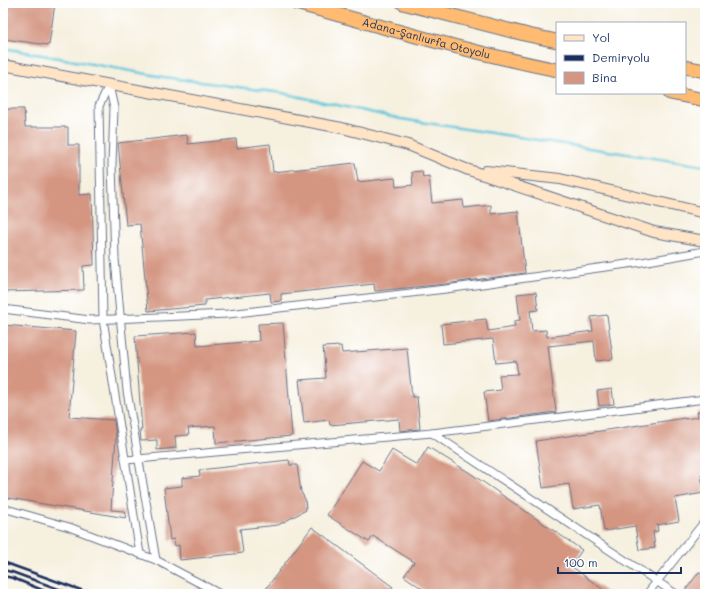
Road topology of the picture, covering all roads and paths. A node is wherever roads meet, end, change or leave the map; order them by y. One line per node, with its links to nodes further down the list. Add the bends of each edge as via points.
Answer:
1 (296, 3): 6 (highway, Adana-Şanlıurfa Otoyolu, via 402,33)
2 (403, 3): 3 (highway)
3 (556, 41)
4 (3, 65): 8 (main road)
5 (686, 67): 7 (highway)
6 (556, 70)
7 (705, 70)
8 (109, 85): 11 (main road, via 342,128 408,144); 16 (street, via 99,106); 17 (street, via 114,108 112,165)
9 (675, 94): 10 (highway)
10 (705, 100)
11 (466, 169): 12 (main road, via 560,179); 13 (main road, via 654,232)
12 (705, 213)
13 (705, 241)
14 (705, 251): 17 (street, via 446,289 228,314)
15 (3, 309): 16 (street, via 90,320)
16 (103, 319): 17 (street); 20 (street)
17 (120, 319): 21 (street, via 127,391)
18 (705, 399): 19 (street)
19 (432, 433): 21 (street); 26 (street)
20 (126, 460): 21 (street); 24 (street)
21 (138, 460): 25 (street)
22 (3, 508): 24 (street, via 69,527)
23 (705, 521): 26 (street)
24 (140, 554): 25 (street)
25 (156, 560): 27 (street)
26 (657, 581): 28 (street); 29 (street)
27 (220, 594)
28 (647, 594)
29 (676, 594)

